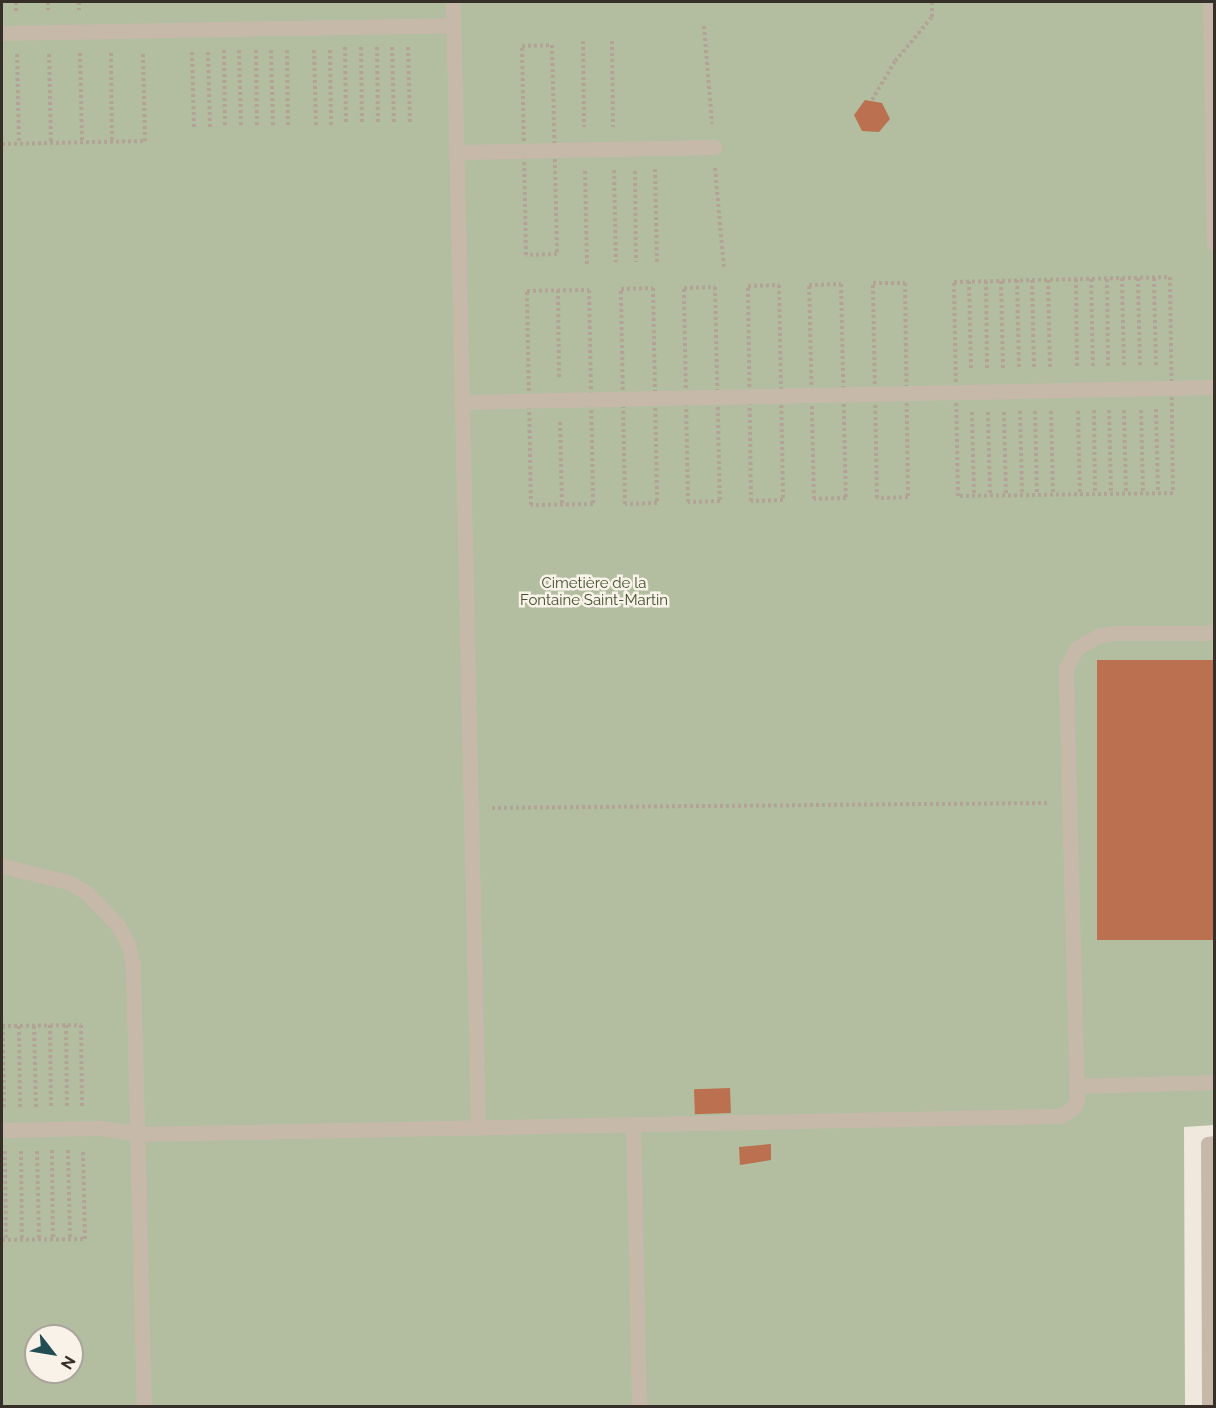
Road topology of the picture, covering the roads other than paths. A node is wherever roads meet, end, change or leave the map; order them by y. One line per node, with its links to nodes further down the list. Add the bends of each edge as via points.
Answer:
1 (453, 2): 3 (street)
2 (1210, 2): 7 (street)
3 (453, 25): 4 (street); 6 (street)
4 (9, 33)
5 (714, 147): 6 (street)
6 (456, 152): 10 (street)
7 (1214, 196): 8 (street)
8 (1215, 244)
9 (1215, 387): 10 (street)
10 (461, 402): 16 (street)
11 (1215, 631): 14 (street, via 1114,633 1087,640 1070,660 1065,677)
12 (2, 866): 18 (street, via 68,882 87,893 112,918 128,944 133,964)
13 (1215, 1082): 14 (street)
14 (1077, 1086): 15 (street, via 1074,1107 1061,1116)
15 (633, 1124): 16 (street); 21 (street)
16 (478, 1128): 18 (street)
17 (2, 1130): 18 (street, via 101,1128)
18 (139, 1134): 20 (street)
19 (1211, 1143): 22 (street)
20 (144, 1407)
21 (639, 1407)
22 (1209, 1407)

